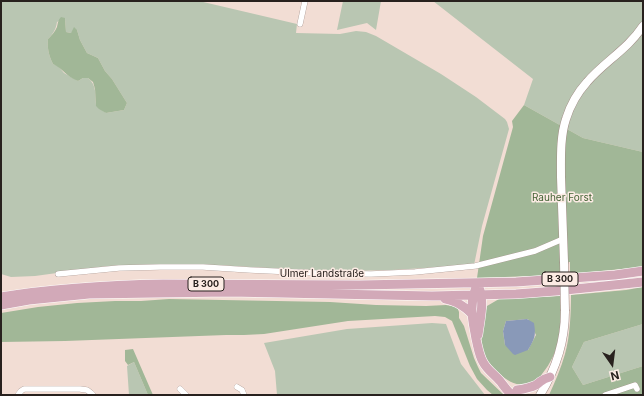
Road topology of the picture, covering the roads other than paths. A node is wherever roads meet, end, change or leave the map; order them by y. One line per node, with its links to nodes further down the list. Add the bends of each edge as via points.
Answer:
1 (305, 1): 2 (street)
2 (300, 24)
3 (643, 26): 4 (street, via 630,42 586,83 566,119 561,162)
4 (564, 239): 6 (street, via 535,251 475,266 415,272 371,274 160,267); 15 (street, bridge, via 565,324 562,345)
5 (643, 271): 8 (main road, Ulmer Landstraße / B 300, via 554,280)
6 (58, 274)
7 (643, 282): 9 (main road, Ulmer Landstraße / B 300, via 556,291)
8 (478, 283): 9 (main road); 11 (main road, Ulmer Landstraße / B 300, via 163,284 70,288)
9 (478, 295): 10 (main road, Ulmer Landstraße / B 300); 13 (main road); 14 (main road, via 482,308)
10 (432, 296): 12 (main road, Ulmer Landstraße / B 300, via 229,292 89,294); 13 (main road, via 455,301)
11 (1, 297)
12 (1, 305)
13 (472, 314): 14 (main road)
14 (477, 340): 19 (main road, via 482,362 506,390)
15 (550, 377): 19 (main road); 24 (street)
16 (237, 386): 23 (street)
17 (180, 389): 22 (street)
18 (637, 389): 25 (street, via 635,385)
19 (517, 393)
20 (18, 394): 21 (street, via 28,389 77,388 87,390)
21 (93, 395)
22 (186, 395)
23 (244, 395)
24 (540, 395)
25 (605, 395)

